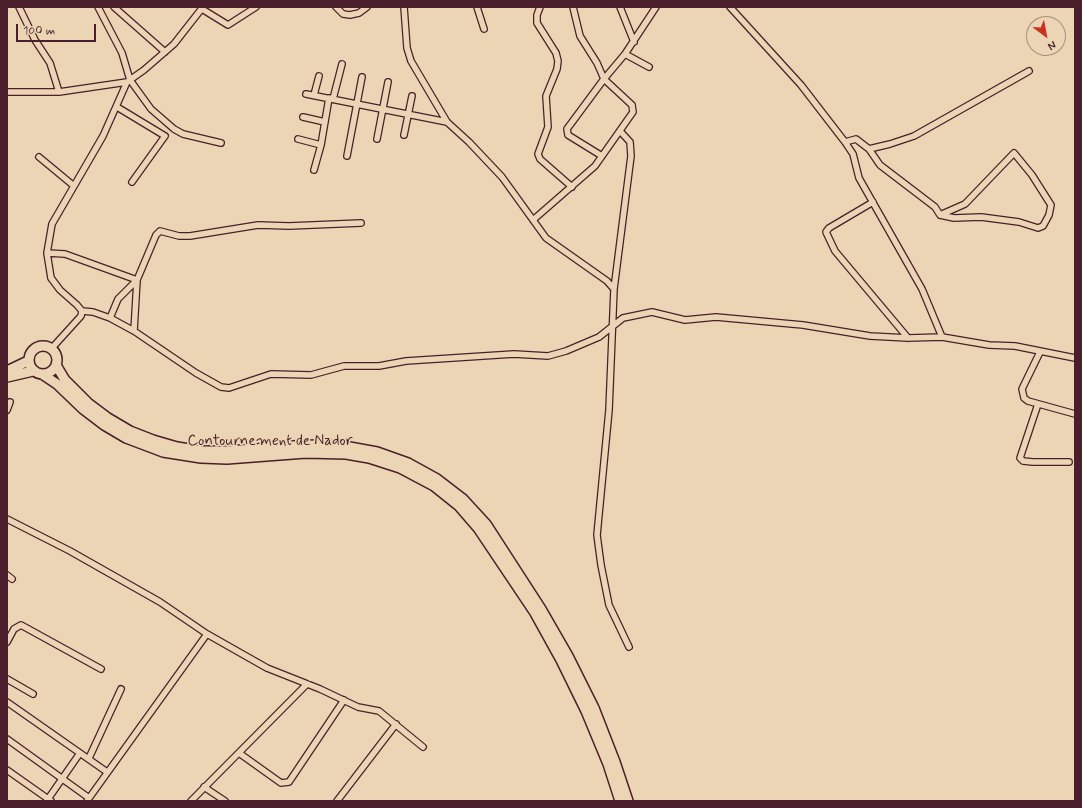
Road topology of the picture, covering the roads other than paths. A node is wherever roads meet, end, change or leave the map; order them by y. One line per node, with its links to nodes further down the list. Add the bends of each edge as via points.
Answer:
1 (19, 7): 28 (street, via 35,40 50,62)
2 (98, 7): 25 (street, via 122,53)
3 (256, 7): 14 (street, via 228,25)
4 (336, 7): 5 (street, via 343,14 350,15 359,13)
5 (367, 7)
6 (404, 7): 39 (street, via 407,48 411,61)
7 (477, 7): 15 (street)
8 (540, 7): 54 (street, via 537,23 556,53 558,61 546,96 548,126 538,154 540,159)
9 (573, 7): 24 (street, via 580,36)
10 (620, 7): 16 (street)
11 (656, 7): 16 (street)
12 (730, 7): 44 (street, via 801,85)
13 (117, 8): 17 (street)
14 (202, 8): 17 (street, via 188,28)
15 (484, 29)
16 (634, 42): 18 (street)
17 (165, 52): 25 (street)
18 (625, 54): 20 (street); 24 (street)
19 (342, 64): 32 (street)
20 (649, 67)
21 (1030, 71): 47 (street, via 914,136)
22 (319, 76): 30 (street)
23 (362, 76): 33 (street)
24 (604, 79): 40 (street, via 633,107 633,112); 49 (street, via 566,131 568,135)
25 (129, 81): 28 (street); 34 (street); 45 (street, via 151,109 174,129 189,136)
26 (388, 82): 35 (street)
27 (7, 92): 28 (street)
28 (59, 92)
29 (306, 94): 30 (street)
30 (314, 95): 32 (street)
31 (412, 96): 36 (street)
32 (331, 99): 33 (street); 38 (street)
33 (357, 104): 35 (street); 48 (street)
34 (116, 107): 52 (street, via 165,136); 53 (street, via 103,136)
35 (383, 110): 36 (street); 43 (street)
36 (408, 115): 39 (street); 41 (street)
37 (303, 117): 38 (street)
38 (325, 122): 46 (street)
39 (447, 122): 57 (street, via 502,177)
40 (620, 131): 49 (street); 61 (street, via 630,142 631,156)
41 (404, 135)
42 (298, 139): 46 (street)
43 (377, 139)
44 (845, 142): 47 (street, via 856,138); 55 (street, via 853,154 859,178)
45 (221, 143)
46 (321, 145): 51 (street)
47 (869, 149): 56 (street, via 880,165 935,207)
48 (347, 156)
49 (602, 156): 54 (street)
50 (39, 157): 53 (street)
51 (314, 170)
52 (132, 182)
53 (74, 186): 59 (street, via 52,224)
54 (572, 187): 57 (street)
55 (873, 202): 66 (street, via 922,289); 67 (street, via 826,232 835,251)
56 (940, 214): 56 (street, via 954,218 981,217 1019,222 1038,228 1043,226 1051,205 1014,153 965,204)
57 (533, 220): 61 (street, via 546,238 607,281)
58 (361, 223): 60 (street, via 258,225 190,236 160,231)
59 (47, 253): 60 (street, via 65,254); 62 (street, via 50,274 54,282 78,305)
60 (137, 280): 63 (street, via 118,299); 65 (street)
61 (614, 289): 64 (street)
62 (81, 314): 63 (street, via 93,312); 68 (street)
63 (110, 318): 65 (street)
64 (612, 326): 65 (street, via 599,336 548,356 514,354 412,361 379,366 344,366 311,375 260,376 229,388 221,387 196,373); 67 (street, via 627,316 652,312 685,320 736,318 870,336); 84 (street, via 608,417 597,535 609,605)
65 (134, 331)
66 (942, 337): 67 (street); 69 (street)
67 (908, 338)
68 (52, 348): 71 (highway, via 39,346 33,349); 72 (highway, via 57,359)
69 (1040, 352): 70 (street); 77 (street, via 1022,389 1026,399)
70 (1075, 358)
71 (28, 361): 73 (highway); 74 (highway)
72 (56, 365): 74 (highway, via 53,370); 108 (highway, Contournement de Nador, via 68,383 88,403 119,424 153,440 202,451 307,445 344,446 377,452 408,463 437,479 463,500 486,524 541,609 594,708)
73 (7, 371)
74 (37, 373): 75 (highway); 107 (highway, Contournement de Nador, via 57,384 104,425 126,438 163,452 208,458 306,453 346,454 400,468 434,486 459,506 478,528 535,613 586,711)
75 (7, 377)
76 (10, 402): 78 (street)
77 (1038, 404): 79 (street); 80 (street, via 1020,458 1033,462)
78 (7, 410)
79 (1075, 414)
80 (1069, 462)
81 (7, 519): 82 (street, via 160,602)
82 (207, 634): 87 (street, via 267,668); 99 (street)
83 (7, 642): 85 (street, via 14,629 21,625)
84 (629, 647)
85 (101, 669)
86 (7, 679): 89 (street)
87 (307, 684): 90 (street); 96 (street)
88 (121, 689): 97 (street)
89 (33, 694)
90 (344, 700): 92 (street, via 362,709 380,711); 96 (street, via 289,782 280,783)
91 (7, 702): 95 (street)
92 (396, 724): 94 (street); 106 (street)
93 (7, 739): 100 (street)
94 (423, 747)
95 (80, 753): 97 (street); 100 (street)
96 (239, 753): 101 (street)
97 (89, 758): 99 (street)
98 (7, 770): 103 (street)
99 (108, 772): 102 (street)
100 (62, 778): 102 (street); 103 (street)
101 (204, 787): 104 (street); 105 (street)
102 (88, 799)
103 (50, 800)
104 (191, 801)
105 (225, 801)
106 (337, 801)
107 (620, 801)
108 (628, 801)

